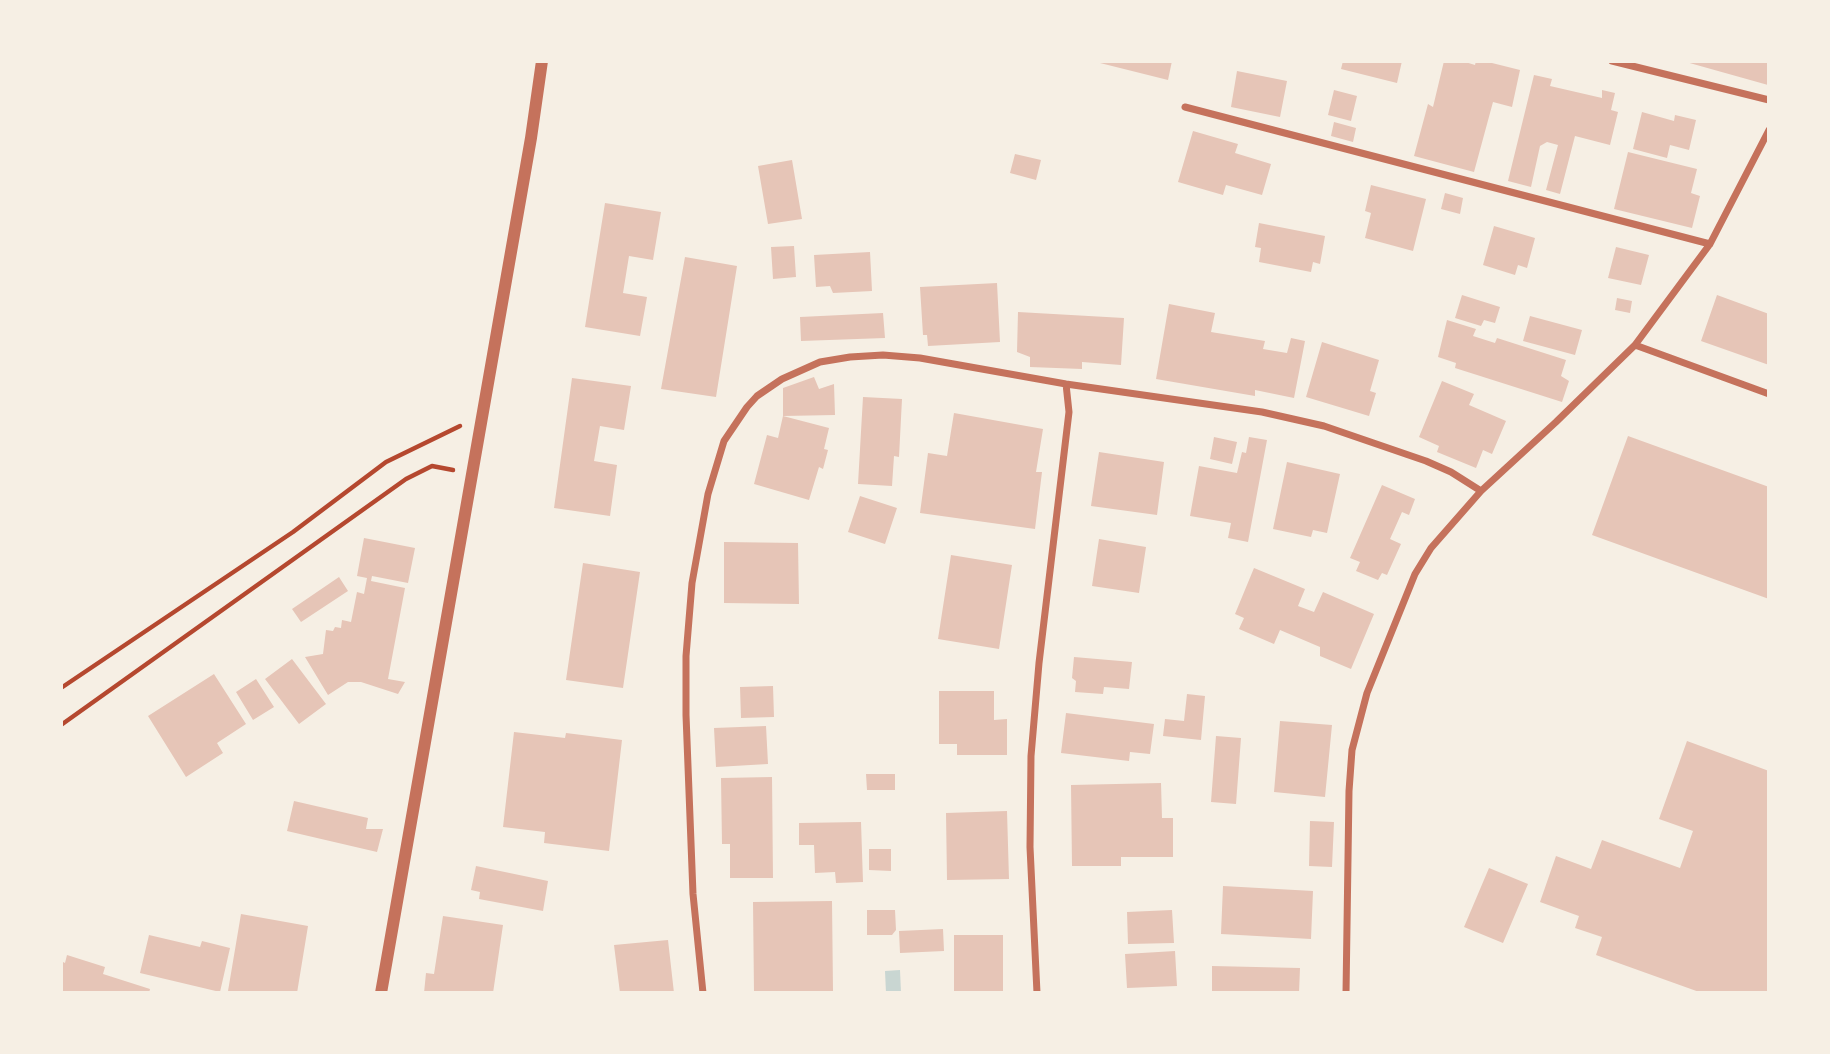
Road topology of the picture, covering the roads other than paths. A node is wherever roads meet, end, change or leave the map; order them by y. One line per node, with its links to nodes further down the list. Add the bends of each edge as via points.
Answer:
1 (542, 61): 13 (street)
2 (1612, 61): 3 (street)
3 (1769, 100)
4 (1185, 107): 8 (street)
5 (1769, 130): 6 (street)
6 (1760, 145): 7 (street); 8 (street)
7 (1769, 149)
8 (1710, 244): 9 (street)
9 (1635, 345): 11 (street); 12 (street)
10 (1066, 384): 12 (street, via 1308,421 1440,466); 14 (street, via 920,358 850,356 806,367 782,379 757,396 731,430 708,494 688,626 690,827); 15 (street, via 1069,412 1031,756)
11 (1769, 394)
12 (1481, 491): 16 (street, via 1421,562 1367,693 1352,750 1349,791)
13 (381, 993)
14 (702, 993)
15 (1037, 993)
16 (1346, 993)

